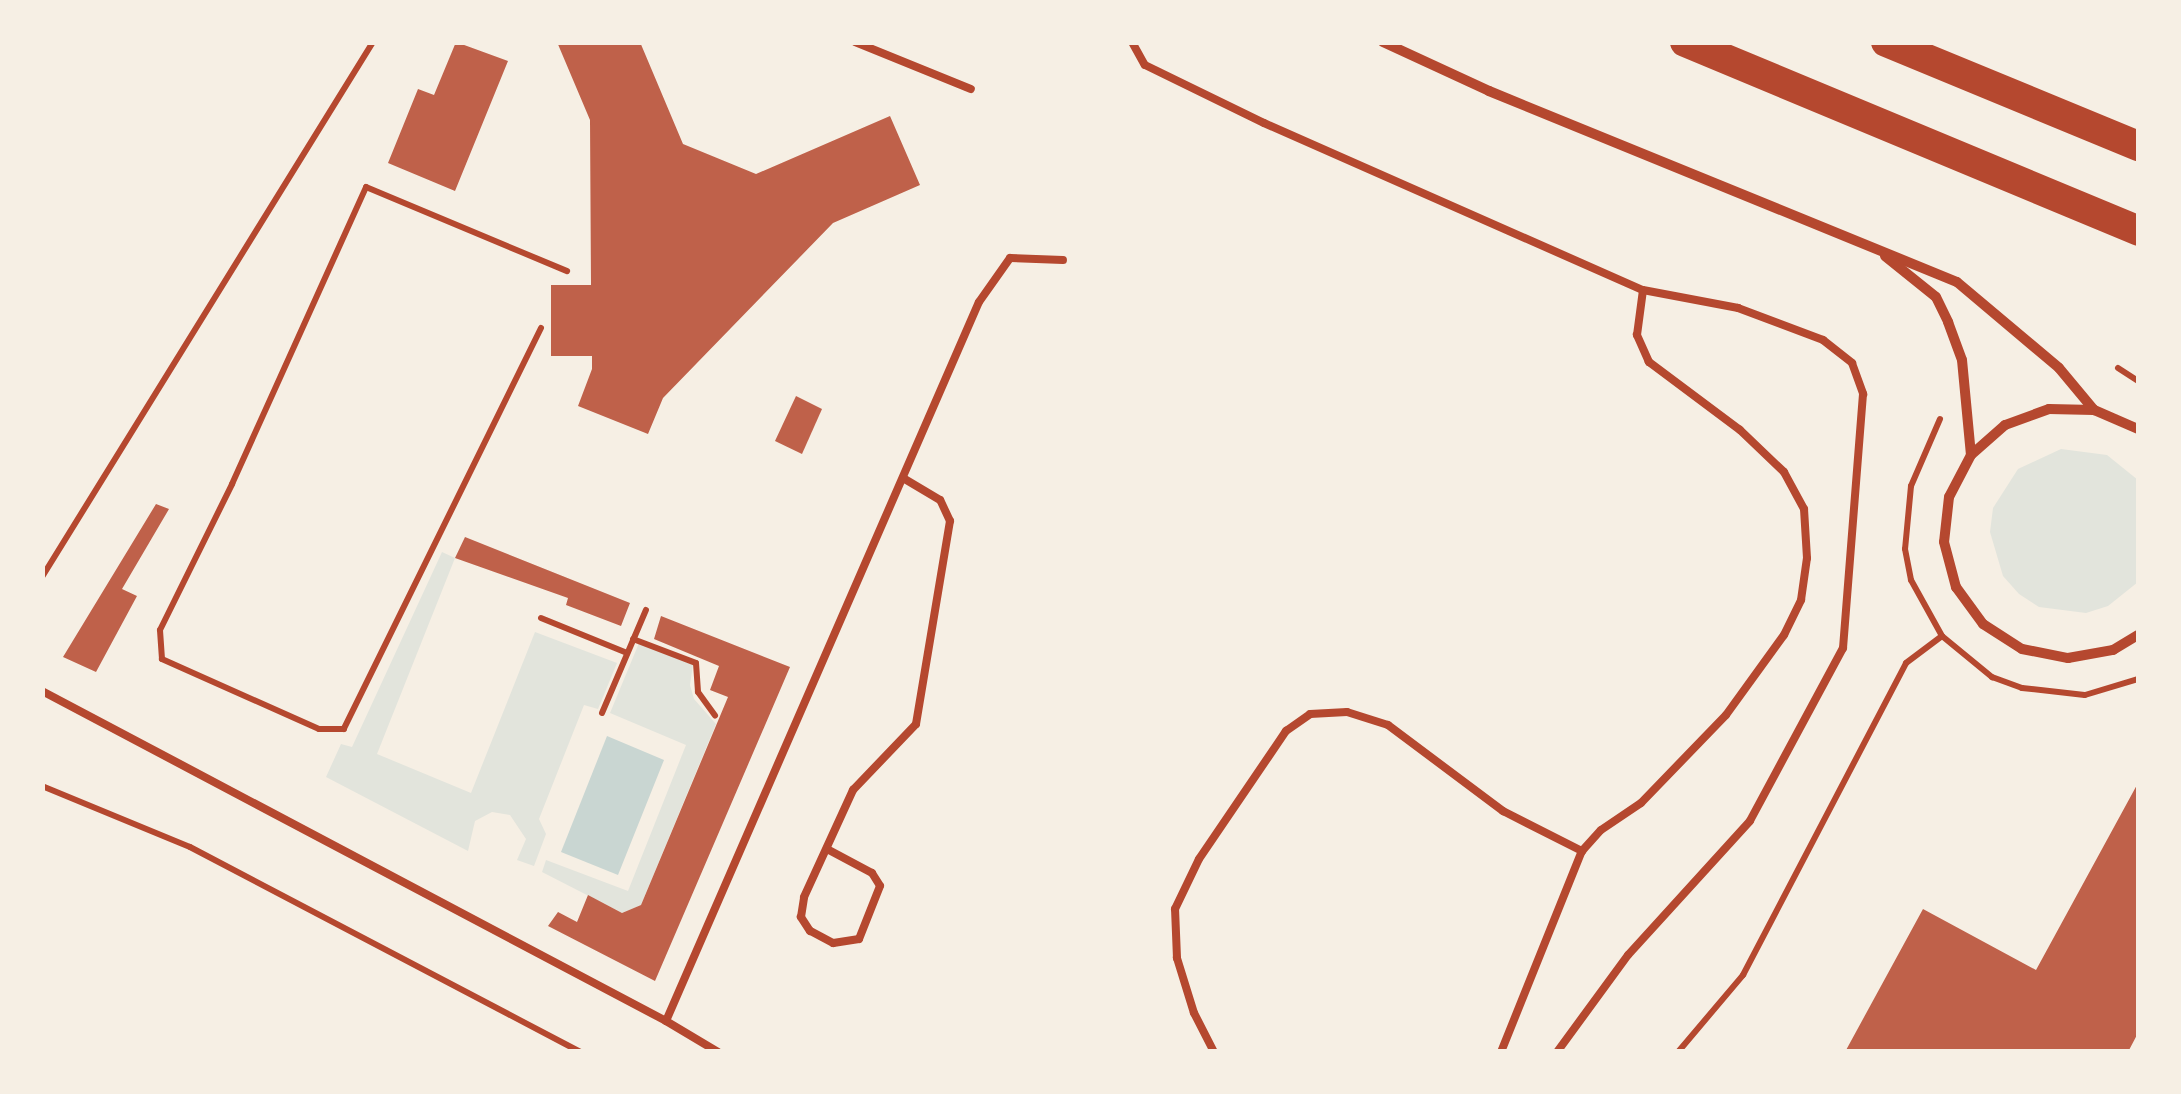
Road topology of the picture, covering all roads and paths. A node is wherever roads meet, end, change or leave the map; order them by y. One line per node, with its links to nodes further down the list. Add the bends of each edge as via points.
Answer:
1 (374, 42): 21 (path)
2 (854, 42): 7 (lane)
3 (1132, 42): 13 (lane, via 1145,65 1264,123)
4 (1383, 42): 10 (street)
5 (1685, 42): 9 (highway)
6 (1886, 42): 8 (highway)
7 (971, 89)
8 (2138, 146)
9 (2138, 231)
10 (1876, 249): 17 (street, via 1957,282 2059,368); 19 (street, via 1936,296 1948,322 1962,360)
11 (1063, 260): 20 (lane, via 1010,258 980,302)
12 (567, 271): 14 (path, via 366,186 160,630 162,659 319,728 344,729)
13 (1643, 290): 33 (lane, via 1637,335 1649,362 1784,472 1804,509 1807,558 1801,600 1784,635 1726,716 1642,803); 39 (lane, via 1738,308 1823,340 1852,363 1864,394 1843,648 1750,821 1628,955)
14 (541, 328)
15 (2118, 368): 16 (path)
16 (2138, 381)
17 (2094, 410): 18 (street); 19 (street, via 2048,410 2005,425)
18 (2138, 429)
19 (1970, 455): 24 (street, via 1950,497 1944,542 1956,587 1983,624 2022,649 2068,658 2113,650)
20 (903, 478): 32 (lane, via 940,500 950,521 916,724 853,790); 34 (lane)
21 (42, 577)
22 (646, 610): 26 (path)
23 (541, 618): 27 (path)
24 (2138, 635)
25 (1942, 636): 40 (path, via 1906,663 1743,975)
26 (634, 638): 27 (path); 30 (path, via 696,664 698,692)
27 (627, 653): 29 (path)
28 (42, 691): 34 (lane)
29 (602, 713)
30 (715, 715)
31 (42, 786): 35 (path, via 190,847)
32 (826, 849): 32 (lane, via 801,917 810,932 833,943 859,939 880,886 872,872)
33 (1582, 851): 37 (lane, via 1503,811 1388,725 1347,712 1310,714 1286,731 1199,860 1175,909 1177,958); 38 (lane)
34 (666, 1021): 36 (lane)
35 (582, 1052)
36 (718, 1052)
37 (1214, 1052)
38 (1501, 1052)
39 (1558, 1052)
40 (1678, 1052)

